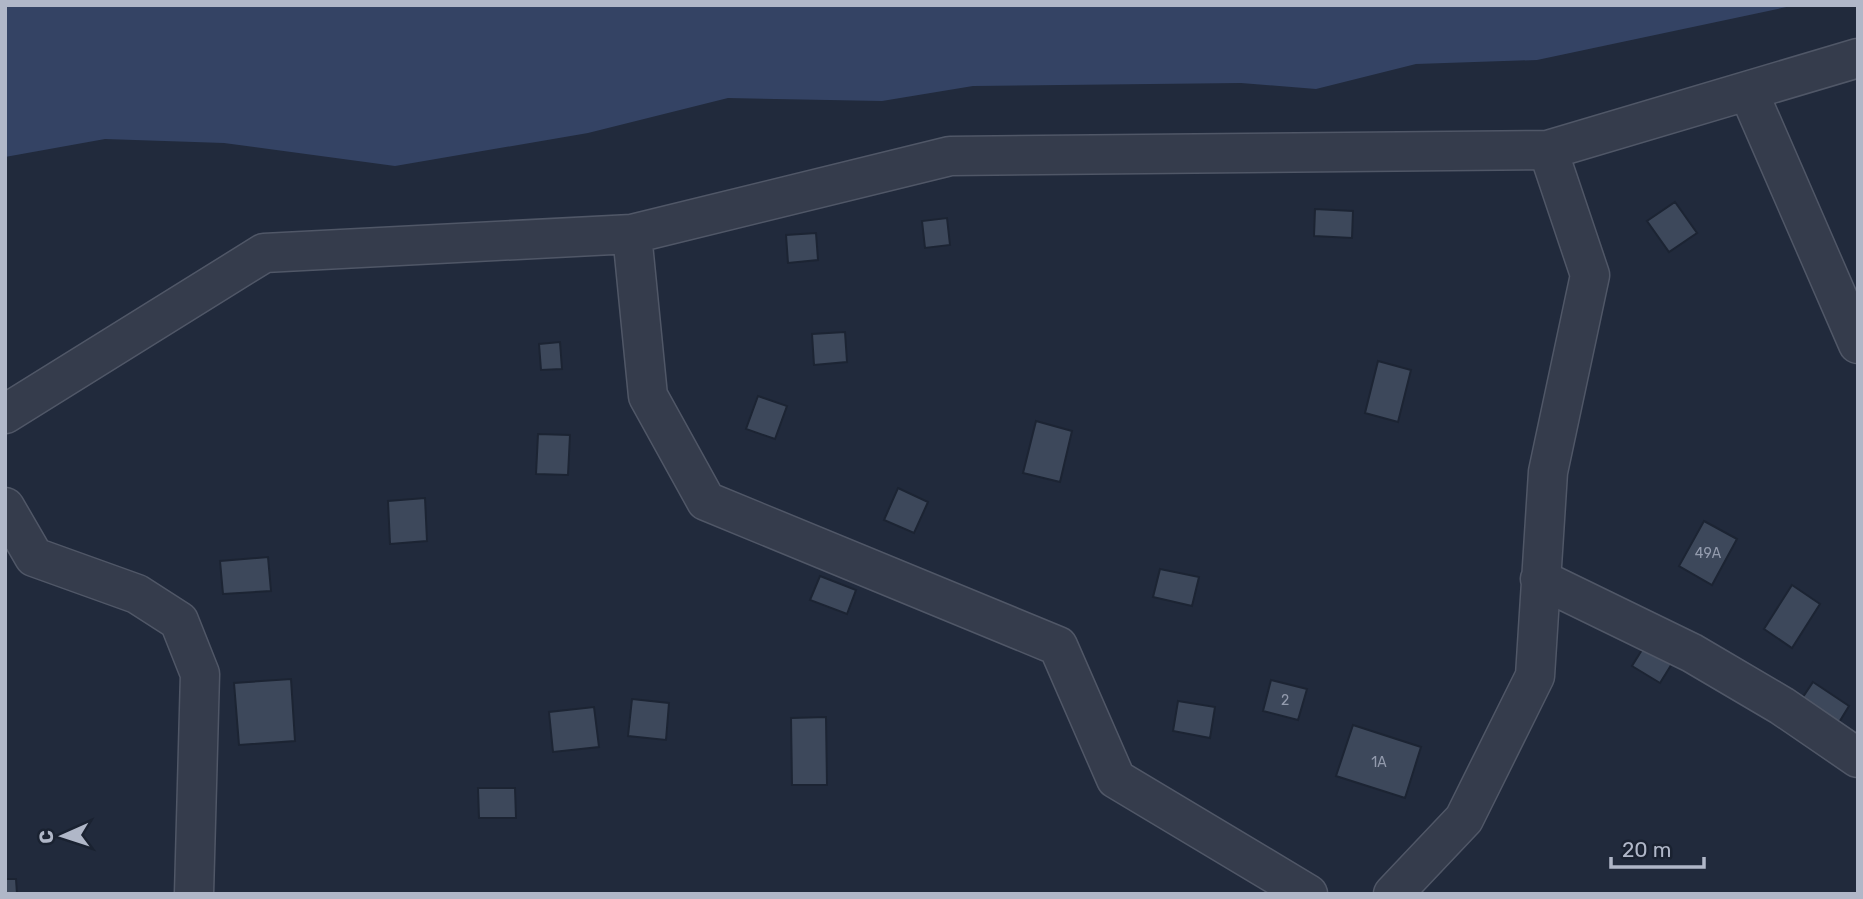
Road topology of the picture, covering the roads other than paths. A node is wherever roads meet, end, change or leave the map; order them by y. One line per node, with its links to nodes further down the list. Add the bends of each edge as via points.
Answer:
1 (1858, 58): 2 (street)
2 (1748, 91): 3 (street); 5 (street)
3 (1548, 150): 4 (street, via 950,156); 8 (street, via 1590,275 1548,472)
4 (632, 234): 6 (street, via 264,253); 11 (street, via 648,396 706,501 1058,646 1116,779)
5 (1858, 344)
6 (5, 414)
7 (5, 507): 10 (street, via 34,556 137,594 178,621 200,674)
8 (1540, 579): 9 (street, via 1692,653); 12 (street, via 1535,676 1464,819)
9 (1858, 758)
10 (194, 894)
11 (1308, 894)
12 (1393, 894)

